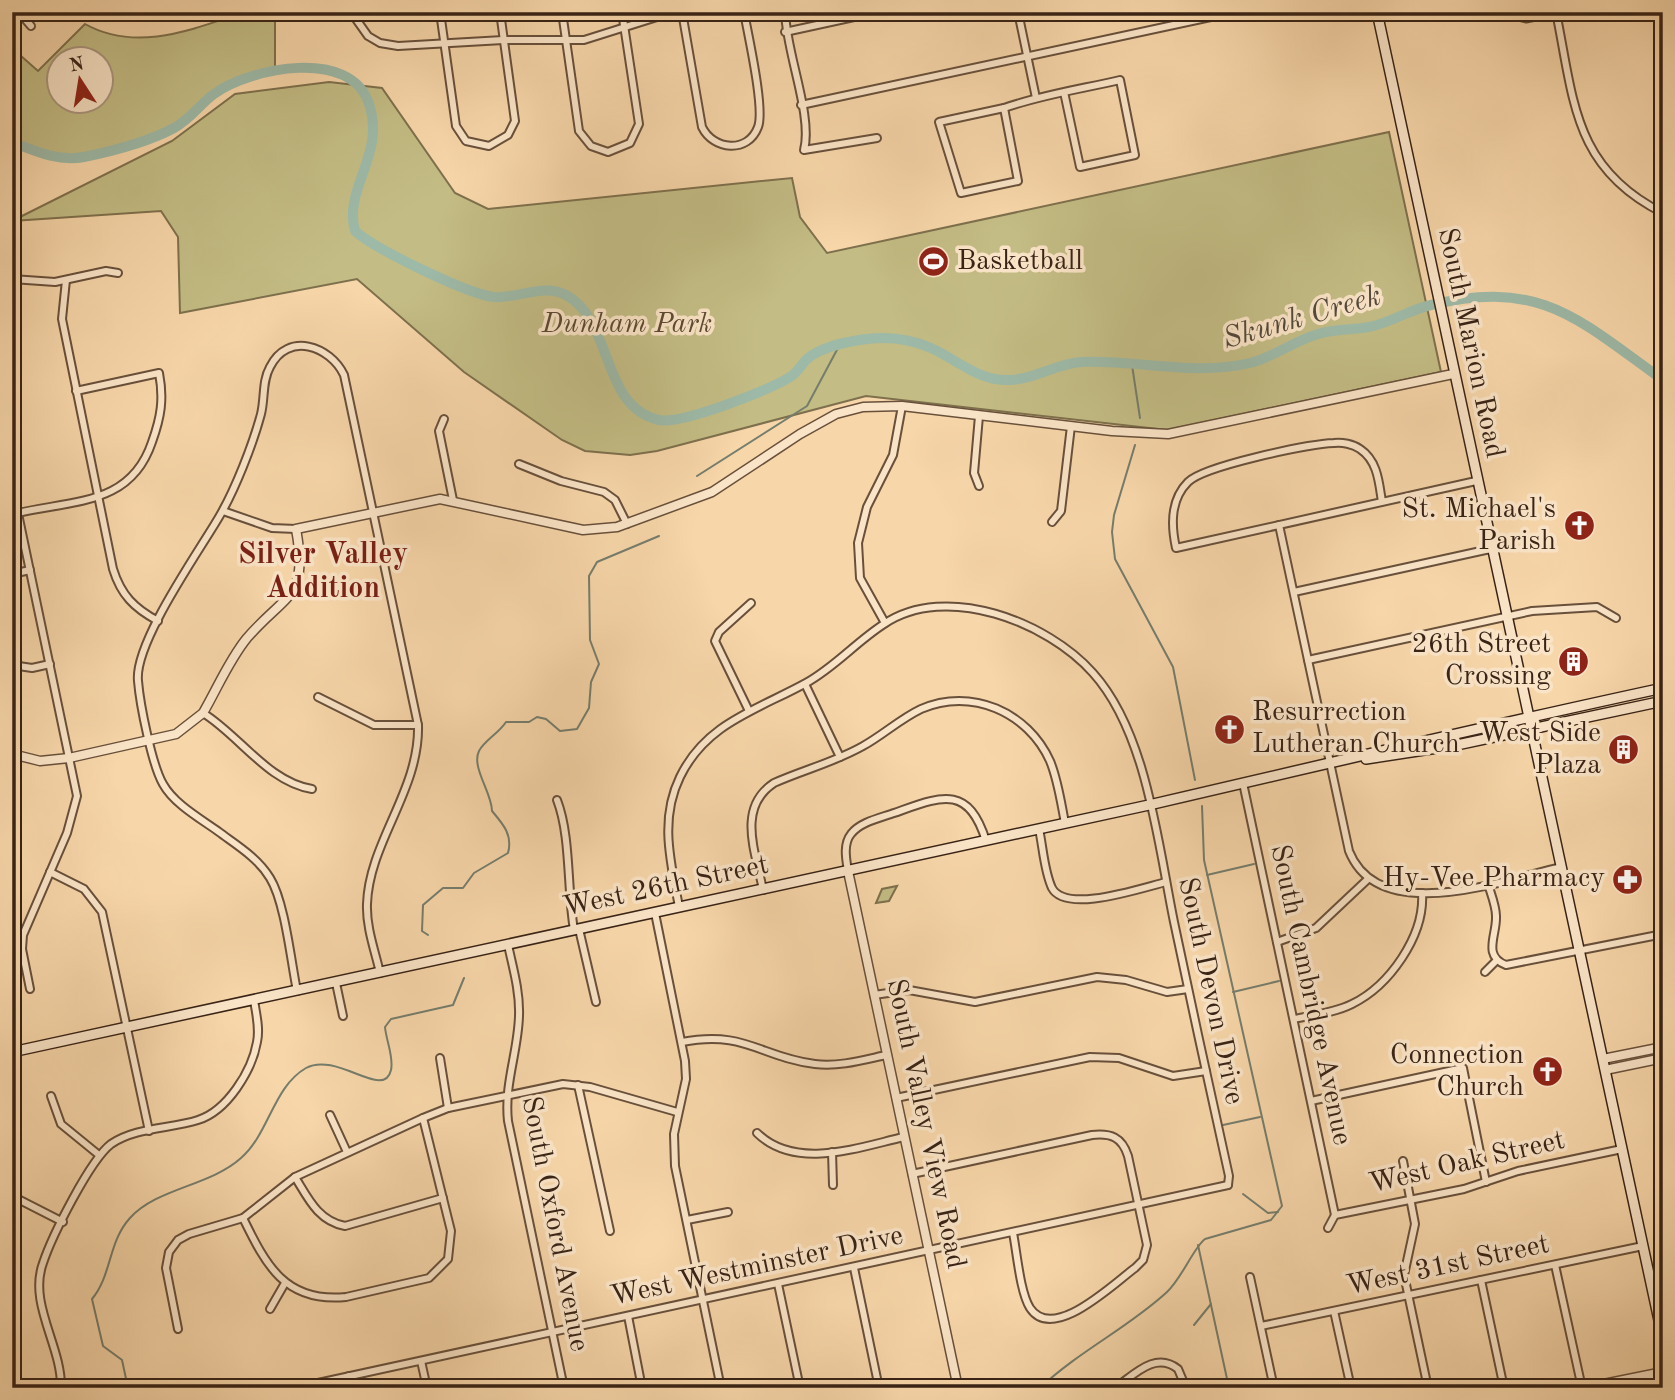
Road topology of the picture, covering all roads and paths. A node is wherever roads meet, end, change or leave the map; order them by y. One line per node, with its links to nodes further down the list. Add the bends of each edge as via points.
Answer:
1 (19, 12): 17 (street)
2 (351, 12): 22 (street, via 363,32 380,43)
3 (440, 12): 22 (street)
4 (500, 12): 20 (street)
5 (562, 12): 21 (street)
6 (622, 12): 18 (street)
7 (673, 12): 18 (street)
8 (682, 12): 9 (street, via 702,127 710,139 726,146 751,138 760,121)
9 (744, 12)
10 (785, 12): 19 (street)
11 (877, 12): 19 (street)
12 (1018, 12): 23 (street)
13 (1234, 12): 23 (street)
14 (1377, 12): 33 (main road, South Marion Road)
15 (1503, 12): 16 (street, via 1526,18)
16 (1555, 12): 29 (street, via 1576,113 1594,154 1625,191)
17 (31, 26)
18 (624, 28): 21 (street, via 594,38); 21 (street, via 639,124 630,143 612,152 595,149 579,131)
19 (785, 32): 26 (street)
20 (503, 40): 21 (street); 22 (street); 22 (street, via 515,121 508,135 489,146 466,141 456,126)
21 (565, 40)
22 (442, 44)
23 (1028, 57): 25 (street); 26 (street)
24 (1064, 92): 24 (street, via 1120,80 1135,155 1080,167); 25 (street)
25 (1036, 98): 27 (street)
26 (801, 105): 28 (street, via 804,150)
27 (1004, 108): 27 (street, via 939,121 961,193 1018,181)
28 (877, 138)
29 (1663, 213)
30 (118, 273): 32 (street, via 106,271)
31 (12, 279): 32 (street)
32 (66, 280): 34 (street, via 62,319)
33 (1453, 374): 38 (street, via 1168,434); 40 (main road, South Marion Road)
34 (76, 391): 43 (street); 43 (street, via 159,373 162,414 146,459 125,485)
35 (901, 406): 36 (street); 50 (street, via 863,407 836,414 724,486); 61 (street, via 893,455 867,507 858,543 860,578)
36 (979, 416): 38 (street); 42 (street, via 974,474)
37 (444, 419): 44 (street, via 439,431)
38 (1072, 426): 49 (street, via 1062,510)
39 (519, 464): 50 (street, via 604,492 615,500)
40 (1476, 481): 45 (street); 53 (main road, South Marion Road)
41 (12, 485): 47 (street)
42 (979, 486)
43 (98, 495): 47 (street); 60 (street, via 118,586 139,611)
44 (453, 500): 48 (street); 50 (street, via 583,530)
45 (1382, 502): 51 (street); 51 (street, via 1375,467 1360,449 1325,444 1197,475 1181,492 1172,516 1176,548)
46 (223, 511): 48 (street, via 258,421 270,366 285,351 309,346 331,355 344,375); 52 (street, via 272,528); 60 (street)
47 (18, 513): 54 (street)
48 (374, 513): 52 (street); 74 (street)
49 (1052, 522)
50 (628, 524)
51 (1279, 525): 56 (street)
52 (296, 529): 72 (street, via 301,559 293,592 247,639)
53 (1490, 549): 56 (street); 58 (main road, South Marion Road)
54 (30, 570): 55 (street); 63 (street)
55 (12, 574)
56 (1294, 592): 62 (street)
57 (751, 603): 71 (street, via 715,641)
58 (1506, 617): 59 (street, via 1597,607); 62 (street); 73 (main road, South Marion Road)
59 (1616, 618)
60 (158, 621): 76 (street, via 140,654 138,671)
61 (885, 623): 65 (street); 84 (street, South Devon Drive, via 927,609 976,610 1018,621 1060,644 1093,673 1120,710 1133,739)
62 (1308, 660): 80 (street)
63 (50, 664): 64 (street, via 32,668); 79 (street)
64 (12, 665)
65 (805, 684): 71 (street); 78 (street)
66 (1663, 688): 73 (main road, West 26th Street)
67 (1663, 695): 70 (main road)
68 (318, 697): 74 (street, via 374,725)
69 (1663, 701): 70 (main road, West 26th Street)
70 (1615, 710): 75 (main road, West 26th Street)
71 (749, 711): 96 (street, via 720,727 700,747 673,794 668,845)
72 (203, 713): 76 (street, via 181,731); 82 (street, via 255,757 291,782)
73 (1528, 717): 75 (main road, South Marion Road); 80 (main road, West 26th Street, via 1409,742)
74 (418, 725): 105 (street, via 416,758 368,892 368,918)
75 (1530, 728): 80 (main road, West 26th Street); 88 (main road, South Marion Road)
76 (151, 741): 79 (street); 109 (street, via 158,772 170,793 256,859 272,881)
77 (12, 754): 79 (street, via 40,761)
78 (840, 757): 85 (street, via 932,705 951,701 984,704 1018,720 1035,738 1051,764); 94 (street, via 774,783 758,797 750,822)
79 (69, 758): 90 (street, via 76,788 75,811)
80 (1329, 765): 81 (main road, West 26th Street); 91 (street, via 1349,851)
81 (1243, 783): 84 (main road, West 26th Street); 100 (street, South Cambridge Avenue)
82 (312, 789)
83 (557, 800): 98 (street)
84 (1149, 805): 85 (main road, West 26th Street); 92 (street, South Devon Drive)
85 (1065, 823): 86 (main road, West 26th Street)
86 (1039, 829): 87 (main road, West 26th Street); 92 (street, via 1050,883 1066,900)
87 (986, 841): 89 (main road, West 26th Street); 89 (street, via 977,816 967,805 957,799 935,799 855,829 846,844)
88 (1562, 867): 93 (street); 102 (main road, South Marion Road)
89 (848, 871): 94 (main road, West 26th Street); 110 (street, South Valley View Road)
90 (50, 872): 107 (street, via 23,935); 115 (street, via 84,889 103,912)
91 (1368, 880): 95 (street, via 1396,892); 100 (street, via 1316,928)
92 (1166, 883): 108 (street, South Devon Drive)
93 (1488, 884): 95 (street); 103 (street, via 1496,914 1492,950)
94 (763, 890): 96 (main road, West 26th Street)
95 (1422, 893): 114 (street, via 1413,939 1371,993 1344,1007)
96 (680, 907): 97 (main road, West 26th Street)
97 (655, 913): 98 (main road, West 26th Street); 116 (street)
98 (577, 930): 101 (main road, West 26th Street); 112 (street)
99 (1663, 934): 102 (street)
100 (1277, 942): 114 (street, South Cambridge Avenue)
101 (508, 945): 105 (main road, West 26th Street); 127 (street, South Oxford Avenue, via 519,1016)
102 (1580, 951): 103 (street, via 1516,965); 122 (main road, South Marion Road)
103 (1497, 960): 104 (street)
104 (1485, 972)
105 (380, 973): 106 (main road, West 26th Street)
106 (336, 983): 109 (main road, West 26th Street); 113 (street)
107 (30, 989)
108 (1188, 989): 110 (street, via 1167,992 1097,977 975,1002 909,990); 124 (street, South Devon Drive)
109 (297, 991): 111 (main road, West 26th Street)
110 (874, 995): 119 (street, South Valley View Road)
111 (254, 1000): 115 (main road, West 26th Street); 134 (street, via 257,1043 232,1092 206,1116)
112 (596, 1002)
113 (343, 1016)
114 (1294, 1019): 129 (street, South Cambridge Avenue)
115 (127, 1027): 118 (main road, West 26th Street); 134 (street)
116 (682, 1042): 119 (street, via 731,1038 818,1064); 131 (street, via 685,1079)
117 (1663, 1047): 122 (street)
118 (12, 1052)
119 (886, 1055): 128 (street, South Valley View Road)
120 (440, 1058): 130 (street)
121 (1663, 1058): 123 (street)
122 (1603, 1059): 123 (main road, South Marion Road)
123 (1605, 1070): 137 (main road, South Marion Road)
124 (1206, 1071): 128 (street, via 1173,1076 1119,1058 1090,1057); 146 (street, South Devon Drive)
125 (578, 1085): 127 (street, via 552,1085); 131 (street); 158 (street)
126 (51, 1096): 140 (street, via 61,1124)
127 (505, 1096): 130 (street); 175 (street, South Oxford Avenue)
128 (896, 1098): 136 (street, South Valley View Road)
129 (1311, 1101): 144 (street, via 1463,1068); 153 (street, South Cambridge Avenue)
130 (448, 1108): 133 (street)
131 (677, 1112): 155 (street, via 675,1166)
132 (330, 1115): 138 (street)
133 (423, 1118): 138 (street); 149 (street)
134 (149, 1131): 140 (street, via 121,1139)
135 (757, 1133): 139 (street, via 792,1150)
136 (904, 1138): 139 (street); 142 (street, South Valley View Road)
137 (1622, 1149): 144 (street, West Oak Street); 160 (main road, South Marion Road)
138 (347, 1152): 143 (street)
139 (832, 1152): 145 (street)
140 (99, 1155): 156 (street)
141 (1403, 1161): 150 (street)
142 (912, 1174): 151 (street, via 1109,1135 1119,1138 1125,1148); 161 (street, South Valley View Road)
143 (295, 1177): 149 (street, via 318,1212 345,1226); 154 (street)
144 (1486, 1182): 150 (street, West Oak Street)
145 (834, 1185)
146 (1228, 1185): 147 (street); 151 (street, West Westminster Drive)
147 (1236, 1189)
148 (12, 1196): 156 (street)
149 (443, 1198): 166 (street, via 450,1252 445,1265 429,1278 332,1298 307,1294)
150 (1411, 1199): 153 (street, West Oak Street); 168 (street, via 1415,1230 1405,1266)
151 (1139, 1205): 159 (street, West Westminster Drive); 159 (street, via 1147,1245 1143,1260 1072,1314 1056,1320 1045,1320 1029,1305)
152 (728, 1212): 155 (street)
153 (1335, 1215): 157 (street, West Oak Street)
154 (243, 1218): 166 (street, via 262,1255); 174 (street, via 189,1234 173,1246 167,1277)
155 (687, 1220): 169 (street)
156 (63, 1222): 180 (street, via 43,1263 39,1283)
157 (1328, 1228)
158 (610, 1231)
159 (1013, 1233): 161 (street, West Westminster Drive)
160 (1643, 1246): 162 (street, West 31st Street); 176 (main road, South Marion Road)
161 (929, 1252): 163 (street, West Westminster Drive); 189 (street, South Valley View Road)
162 (1555, 1265): 165 (street, West 31st Street); 196 (street)
163 (854, 1268): 167 (street, West Westminster Drive); 188 (street)
164 (1250, 1278): 173 (street)
165 (1481, 1280): 168 (street, West 31st Street); 195 (street)
166 (285, 1283): 170 (street)
167 (778, 1284): 169 (street, West Westminster Drive); 187 (street)
168 (1408, 1295): 171 (street, West 31st Street); 194 (street)
169 (703, 1300): 172 (street, West Westminster Drive); 186 (street)
170 (270, 1309)
171 (1334, 1311): 173 (street, West 31st Street); 193 (street)
172 (628, 1316): 175 (street, West Westminster Drive); 185 (street)
173 (1261, 1326): 192 (street)
174 (178, 1329)
175 (553, 1332): 177 (street, West Westminster Drive); 184 (street, South Oxford Avenue)
176 (1663, 1339)
177 (421, 1362): 179 (street, West Westminster Drive); 183 (street)
178 (1663, 1372): 196 (street)
179 (349, 1376): 181 (street, West Westminster Drive); 182 (street)
180 (61, 1388)
181 (295, 1388)
182 (351, 1388)
183 (427, 1388)
184 (564, 1388)
185 (642, 1388)
186 (721, 1388)
187 (800, 1388)
188 (879, 1388)
189 (958, 1388)
190 (1115, 1388): 191 (street, via 1146,1365 1163,1362 1178,1369)
191 (1186, 1388)
192 (1274, 1388)
193 (1350, 1388)
194 (1428, 1388)
195 (1504, 1388)
196 (1583, 1388)

